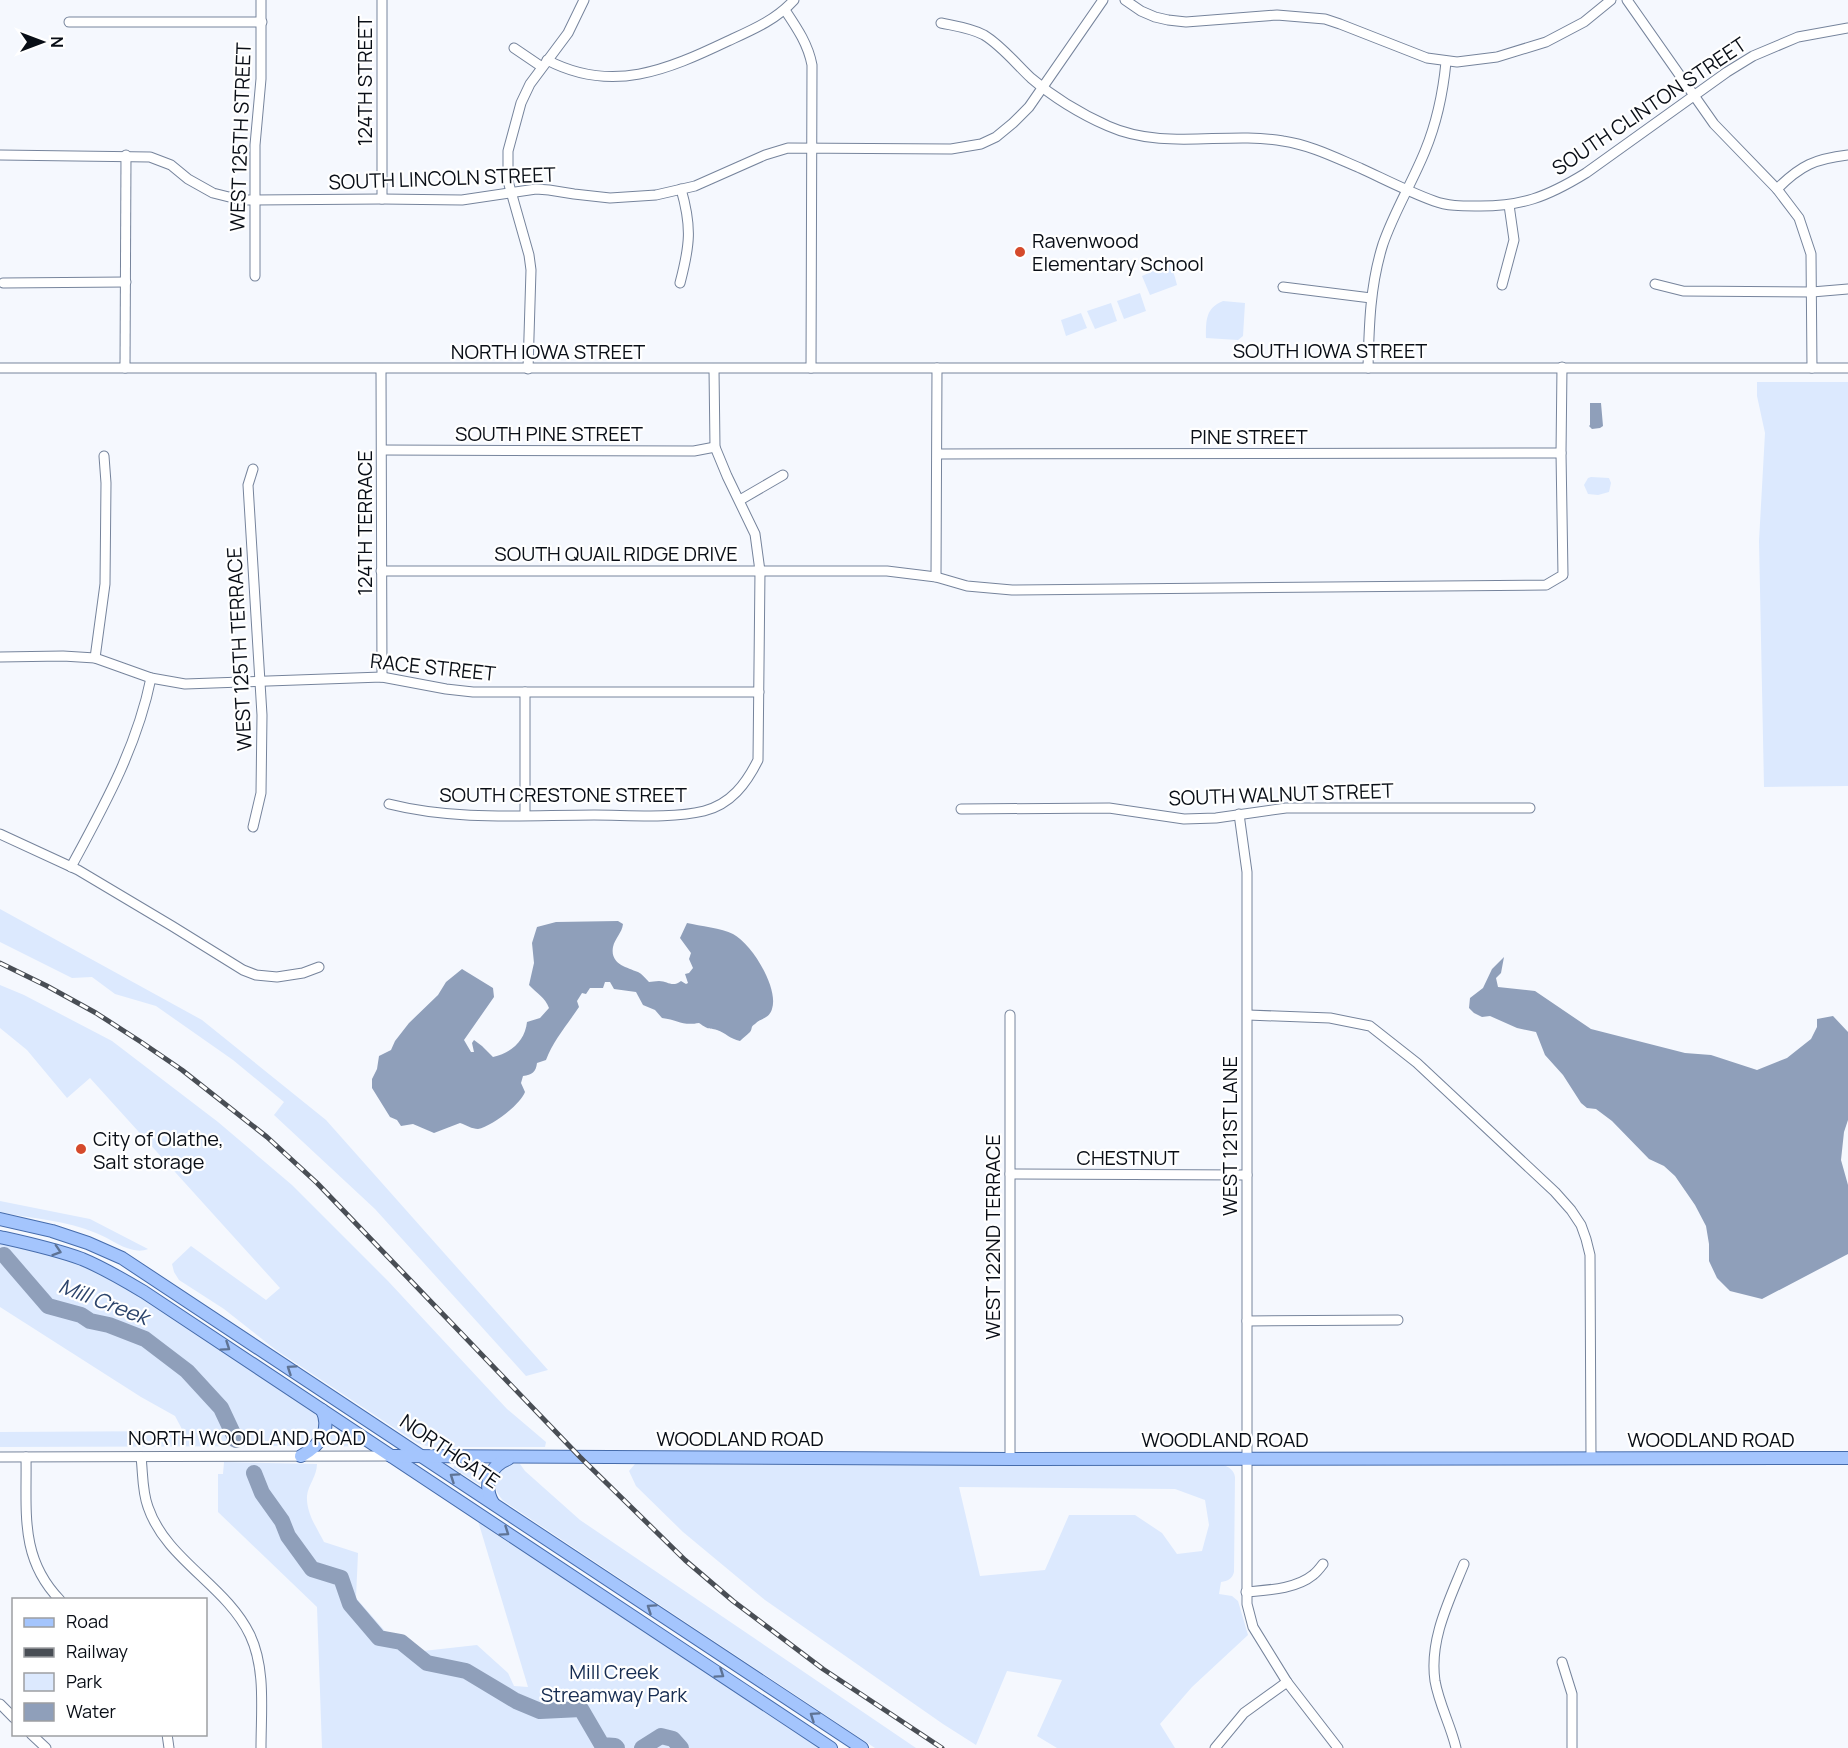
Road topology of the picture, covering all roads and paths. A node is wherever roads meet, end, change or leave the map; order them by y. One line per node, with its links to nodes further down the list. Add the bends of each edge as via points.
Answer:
1 (261, 0): 11 (street, WEST 125TH STREET)
2 (382, 0): 27 (street, 124TH STREET)
3 (584, 0): 16 (street, via 568,33)
4 (794, 0): 9 (street)
5 (1103, 0): 17 (street, SOUTH LINCOLN STREET)
6 (1125, 0): 15 (street, via 1155,17 1186,22 1277,15 1325,20)
7 (1611, 0): 15 (street, via 1584,22 1546,42 1497,57)
8 (1627, 0): 18 (street)
9 (784, 10): 16 (street, via 697,56 653,72 592,76); 19 (street, via 810,54)
10 (69, 22): 11 (street)
11 (262, 22): 28 (street, WEST 125TH STREET)
12 (941, 23): 17 (street, SOUTH CLINTON STREET, via 983,35)
13 (1848, 28): 18 (street, SOUTH CLINTON STREET, via 1806,35 1771,47)
14 (514, 48): 16 (street)
15 (1446, 62): 24 (street, via 1438,113)
16 (544, 63): 26 (street, via 521,103 507,151)
17 (1042, 87): 19 (street, SOUTH LINCOLN STREET, via 1013,123 981,144 951,149); 24 (street, SOUTH CLINTON STREET, via 1094,120 1126,133 1171,140 1283,141 1320,150)
18 (1695, 96): 25 (street, via 1724,135); 29 (street, SOUTH CLINTON STREET, via 1563,187)
19 (810, 148): 23 (street, SOUTH LINCOLN STREET, via 776,151); 43 (street)
20 (0, 155): 21 (street, SOUTH LINCOLN STREET)
21 (126, 155): 28 (street, SOUTH LINCOLN STREET, via 160,159 213,193); 31 (street)
22 (1848, 155): 25 (street, via 1802,167)
23 (681, 189): 26 (street, SOUTH LINCOLN STREET, via 610,198 549,190); 33 (street, via 689,236)
24 (1406, 189): 29 (street, SOUTH CLINTON STREET, via 1436,202); 39 (street, via 1383,243)
25 (1777, 189): 38 (street, via 1799,218 1806,235)
26 (511, 192): 27 (street, SOUTH LINCOLN STREET, via 462,200); 49 (street, via 531,270)
27 (382, 198): 28 (street, SOUTH LINCOLN STREET)
28 (254, 200): 30 (street, WEST 125TH STREET)
29 (1509, 205): 35 (street, via 1514,240)
30 (255, 276)
31 (126, 282): 32 (street); 42 (street)
32 (3, 283)
33 (680, 283)
34 (1655, 284): 38 (street, via 1683,291)
35 (1502, 285)
36 (1283, 286): 39 (street)
37 (1848, 289): 38 (street)
38 (1812, 292): 46 (street)
39 (1371, 298): 45 (street)
40 (1562, 367): 45 (street, SOUTH IOWA STREET); 46 (street, SOUTH IOWA STREET); 53 (street)
41 (0, 368): 42 (street, NORTH IOWA STREET)
42 (125, 368): 48 (street, NORTH IOWA STREET)
43 (811, 368): 44 (street, SOUTH IOWA STREET); 50 (street, NORTH IOWA STREET)
44 (937, 368): 45 (street, SOUTH IOWA STREET); 54 (street)
45 (1368, 368)
46 (1812, 368): 47 (street, SOUTH IOWA STREET)
47 (1848, 368)
48 (381, 369): 49 (street, NORTH IOWA STREET); 52 (street, 124TH TERRACE)
49 (528, 369): 50 (street, NORTH IOWA STREET)
50 (714, 369): 51 (street)
51 (715, 447): 52 (street, SOUTH PINE STREET, via 694,451); 58 (street)
52 (382, 450): 59 (street, 124TH TERRACE)
53 (1561, 453): 54 (street, PINE STREET); 61 (street, SOUTH QUAIL RIDGE DRIVE, via 1563,575 1546,585 1012,590 968,586)
54 (938, 454): 61 (street)
55 (104, 456): 63 (street, via 105,584)
56 (253, 469): 66 (street, WEST 125TH TERRACE, via 248,485)
57 (783, 475): 58 (street)
58 (740, 500): 60 (street, via 755,534)
59 (381, 571): 60 (street, SOUTH QUAIL RIDGE DRIVE); 64 (street, 124TH TERRACE)
60 (760, 571): 61 (street, SOUTH QUAIL RIDGE DRIVE, via 852,570); 68 (street)
61 (936, 577)
62 (0, 657): 63 (street, RACE STREET)
63 (94, 658): 65 (street, RACE STREET)
64 (382, 677): 66 (street, RACE STREET); 67 (street, RACE STREET, via 473,692)
65 (151, 678): 66 (street, RACE STREET, via 185,684); 76 (street, via 129,754)
66 (260, 681): 74 (street, WEST 125TH TERRACE, via 261,793)
67 (525, 692): 68 (street, RACE STREET); 73 (street)
68 (759, 692): 73 (street, SOUTH CRESTONE STREET, via 758,760 734,796 724,803 704,811 667,815)
69 (389, 804): 73 (street, SOUTH CRESTONE STREET, via 418,812)
70 (1530, 808): 72 (street, SOUTH WALNUT STREET, via 1286,808)
71 (961, 809): 72 (street, SOUTH WALNUT STREET, via 1109,808 1184,819)
72 (1239, 814): 79 (street, WEST 121ST LANE, via 1247,872)
73 (525, 815)
74 (253, 827)
75 (0, 834): 76 (street)
76 (71, 867): 77 (street, via 243,970 278,977)
77 (319, 967)
78 (1010, 1015): 80 (street, WEST 122ND TERRACE)
79 (1248, 1015): 81 (street, WEST 121ST LANE); 96 (street, via 1330,1018 1371,1026 1417,1063 1571,1210 1590,1256)
80 (1010, 1174): 81 (street, CHESTNUT); 98 (street, WEST 122ND TERRACE)
81 (1247, 1175): 85 (street, WEST 121ST LANE)
82 (0, 1219): 89 (main road, NORTHGATE, one-way to 82, via 122,1258 52,1231)
83 (0, 1237): 86 (main road, NORTHGATE, one-way to 86, via 50,1248 114,1274)
84 (1398, 1320): 85 (street)
85 (1247, 1321): 95 (street, WEST 121ST LANE)
86 (322, 1410): 87 (main road, via 326,1424 322,1438); 88 (main road, NORTHGATE)
87 (301, 1456): 88 (street, NORTH WOODLAND ROAD); 93 (street, NORTH WOODLAND ROAD)
88 (391, 1456): 89 (main road, NORTH WOODLAND ROAD); 111 (main road, NORTHGATE, one-way to 111)
89 (422, 1456): 94 (main road, NORTH WOODLAND ROAD); 99 (main road, NORTHGATE, one-way to 89)
90 (603, 1456): 94 (main road, NORTH WOODLAND ROAD); 98 (main road, WOODLAND ROAD)
91 (0, 1457): 92 (street, NORTH WOODLAND ROAD)
92 (26, 1457): 93 (street, NORTH WOODLAND ROAD); 103 (street, via 30,1551 43,1579)
93 (141, 1457): 110 (street, via 147,1505 162,1535 231,1607 250,1635 261,1674)
94 (515, 1457): 99 (main road, via 499,1463 491,1474 488,1488)
95 (1247, 1458): 96 (main road, WOODLAND ROAD); 98 (main road, WOODLAND ROAD); 102 (street, WEST 121ST LANE)
96 (1591, 1458): 97 (main road, WOODLAND ROAD)
97 (1848, 1458)
98 (1010, 1459)
99 (494, 1504): 112 (main road, NORTHGATE, one-way to 99)
100 (1323, 1564): 102 (street, via 1301,1582)
101 (1464, 1564): 115 (street, via 1439,1630 1435,1665 1436,1682)
102 (1246, 1592): 105 (street, WEST 121ST LANE, via 1253,1627)
103 (59, 1598)
104 (1562, 1662): 116 (street, via 1572,1694)
105 (1287, 1682): 113 (street, via 1244,1713); 114 (street, WEST 121ST LANE)
106 (0, 1704): 107 (street)
107 (12, 1716)
108 (33, 1736): 109 (street)
109 (46, 1748)
110 (261, 1748)
111 (831, 1748)
112 (862, 1748)
113 (1215, 1748)
114 (1338, 1748)
115 (1456, 1748)
116 (1572, 1748)

